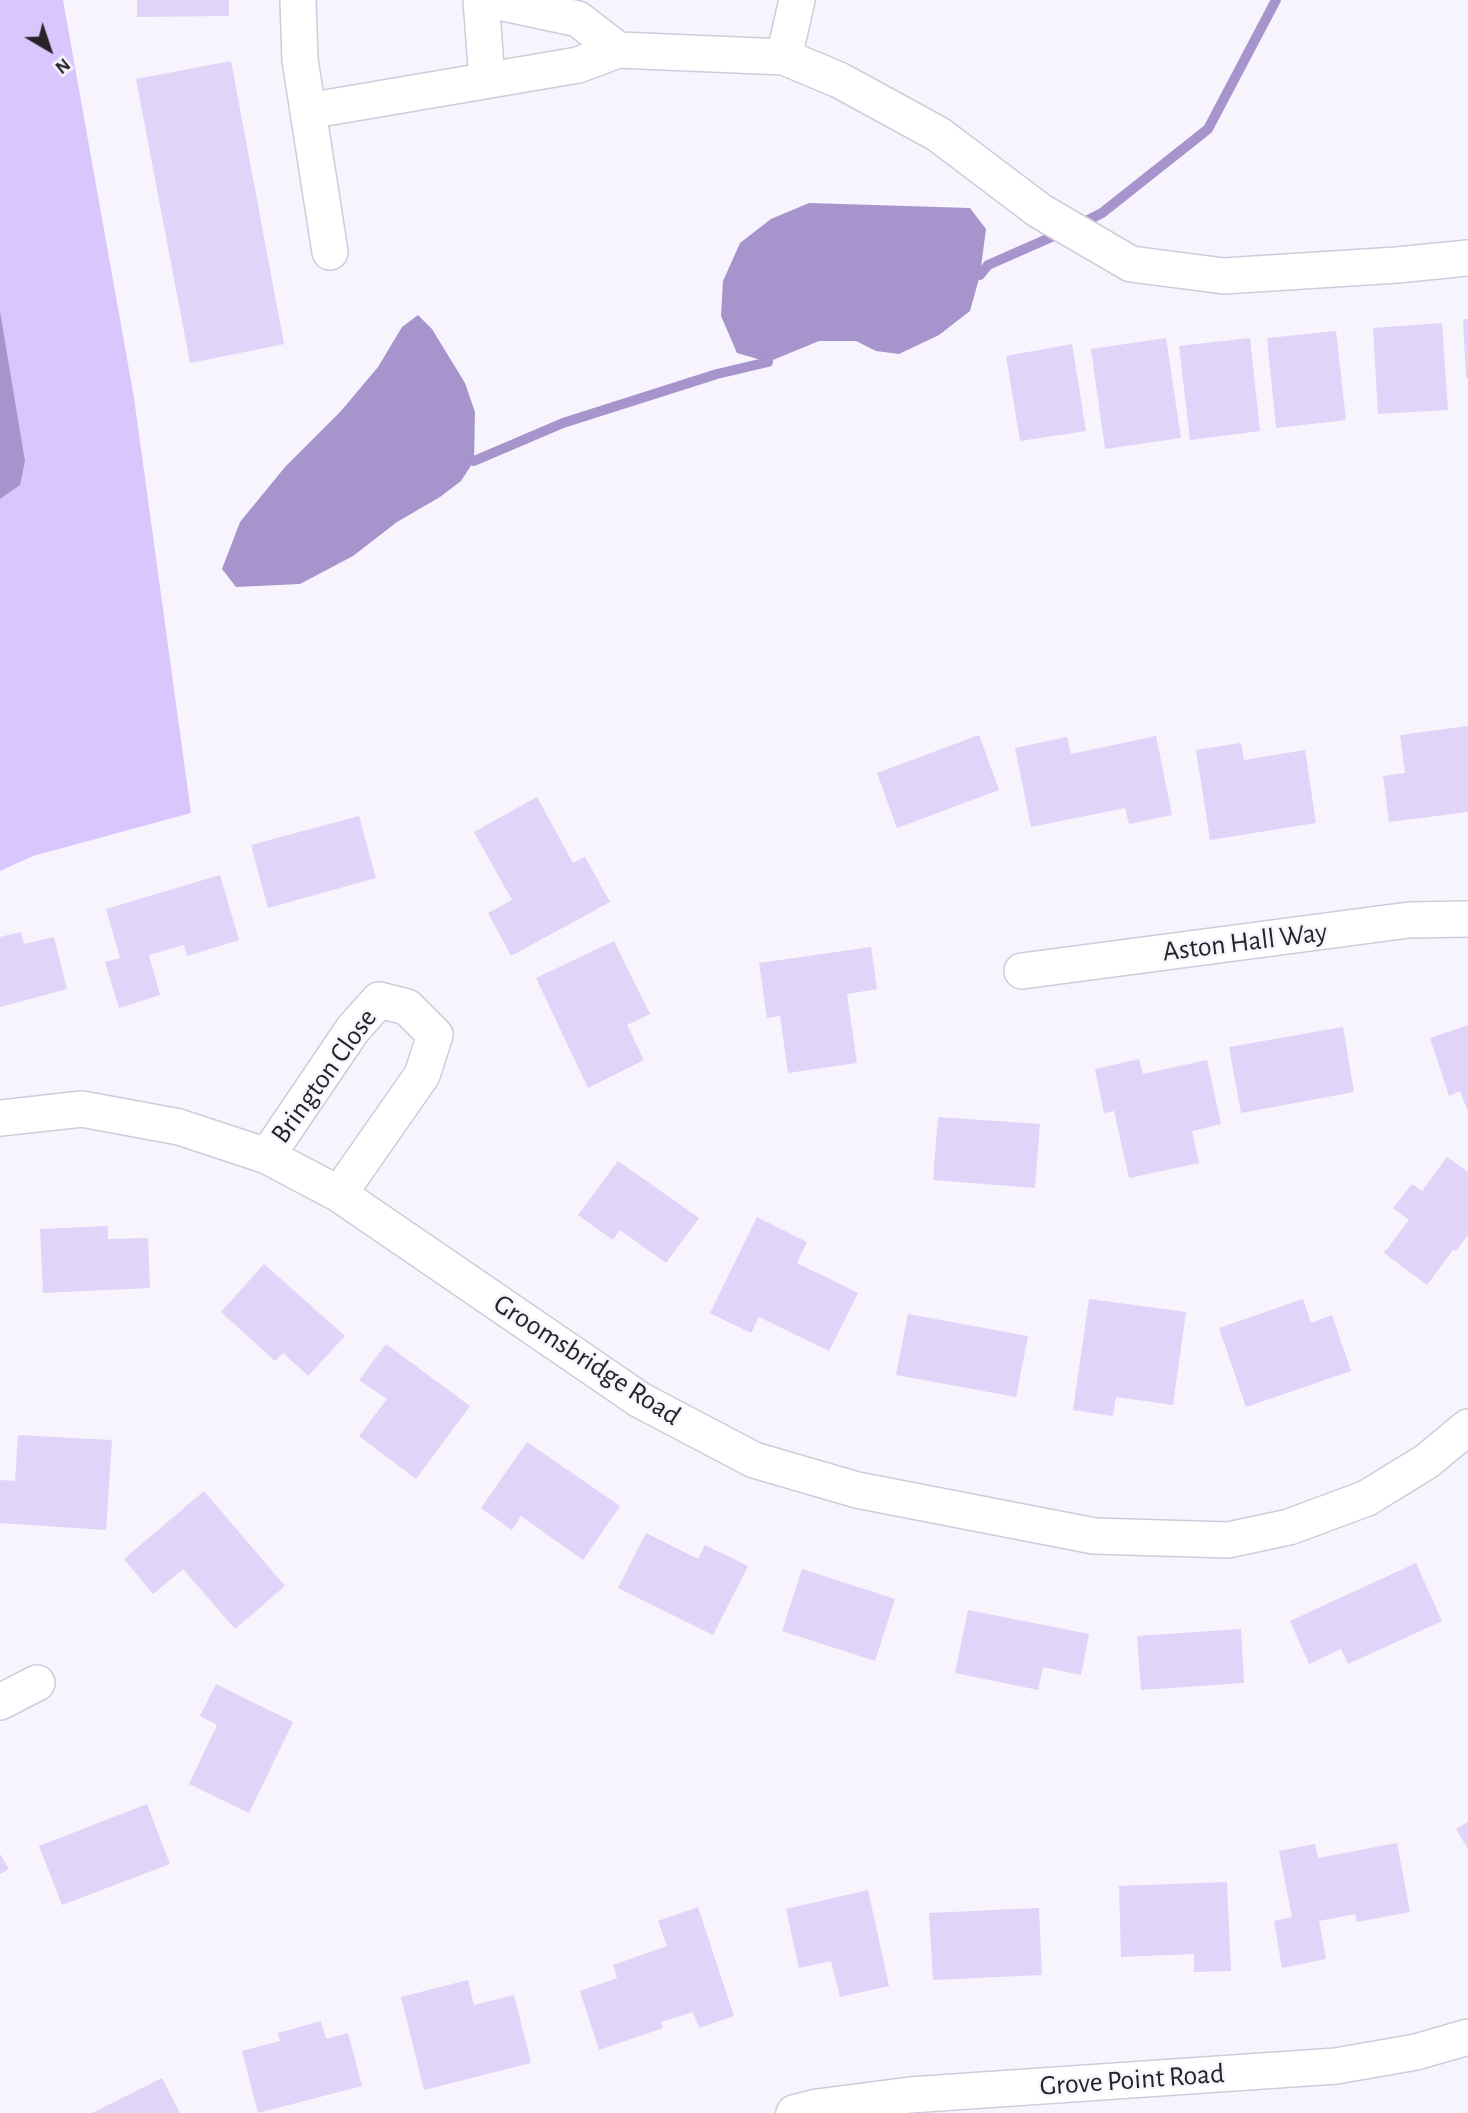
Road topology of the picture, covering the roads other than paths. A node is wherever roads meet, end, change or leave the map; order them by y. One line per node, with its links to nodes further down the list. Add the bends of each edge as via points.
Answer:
1 (298, 0): 8 (street)
2 (481, 0): 7 (street)
3 (489, 0): 5 (street, via 578,19)
4 (797, 0): 6 (street)
5 (618, 50): 6 (street); 7 (street, via 578,65)
6 (784, 57): 10 (street, via 839,80 938,134 1040,211 1131,264 1224,276)
7 (487, 80): 8 (street)
8 (308, 111): 9 (street)
9 (330, 252)
10 (1468, 258)
11 (1468, 919): 12 (street, Aston Hall Way, via 1409,920)
12 (1022, 971)
13 (0, 1118): 14 (street, Groomsbridge Road, via 82,1110 179,1127)
14 (267, 1156): 15 (street, Groomsbridge Road); 15 (street, Brington Close, via 353,1029 379,1000 407,1007 435,1035 422,1075)
15 (340, 1194): 16 (street, Groomsbridge Road, via 640,1401 754,1460 857,1490 1094,1536 1228,1540 1289,1527 1367,1498 1427,1461)
16 (1468, 1427)
17 (37, 1683): 18 (street)
18 (0, 1702)
19 (1468, 2038): 20 (street, Grove Point Road, via 1336,2066 910,2095)
20 (794, 2113)

